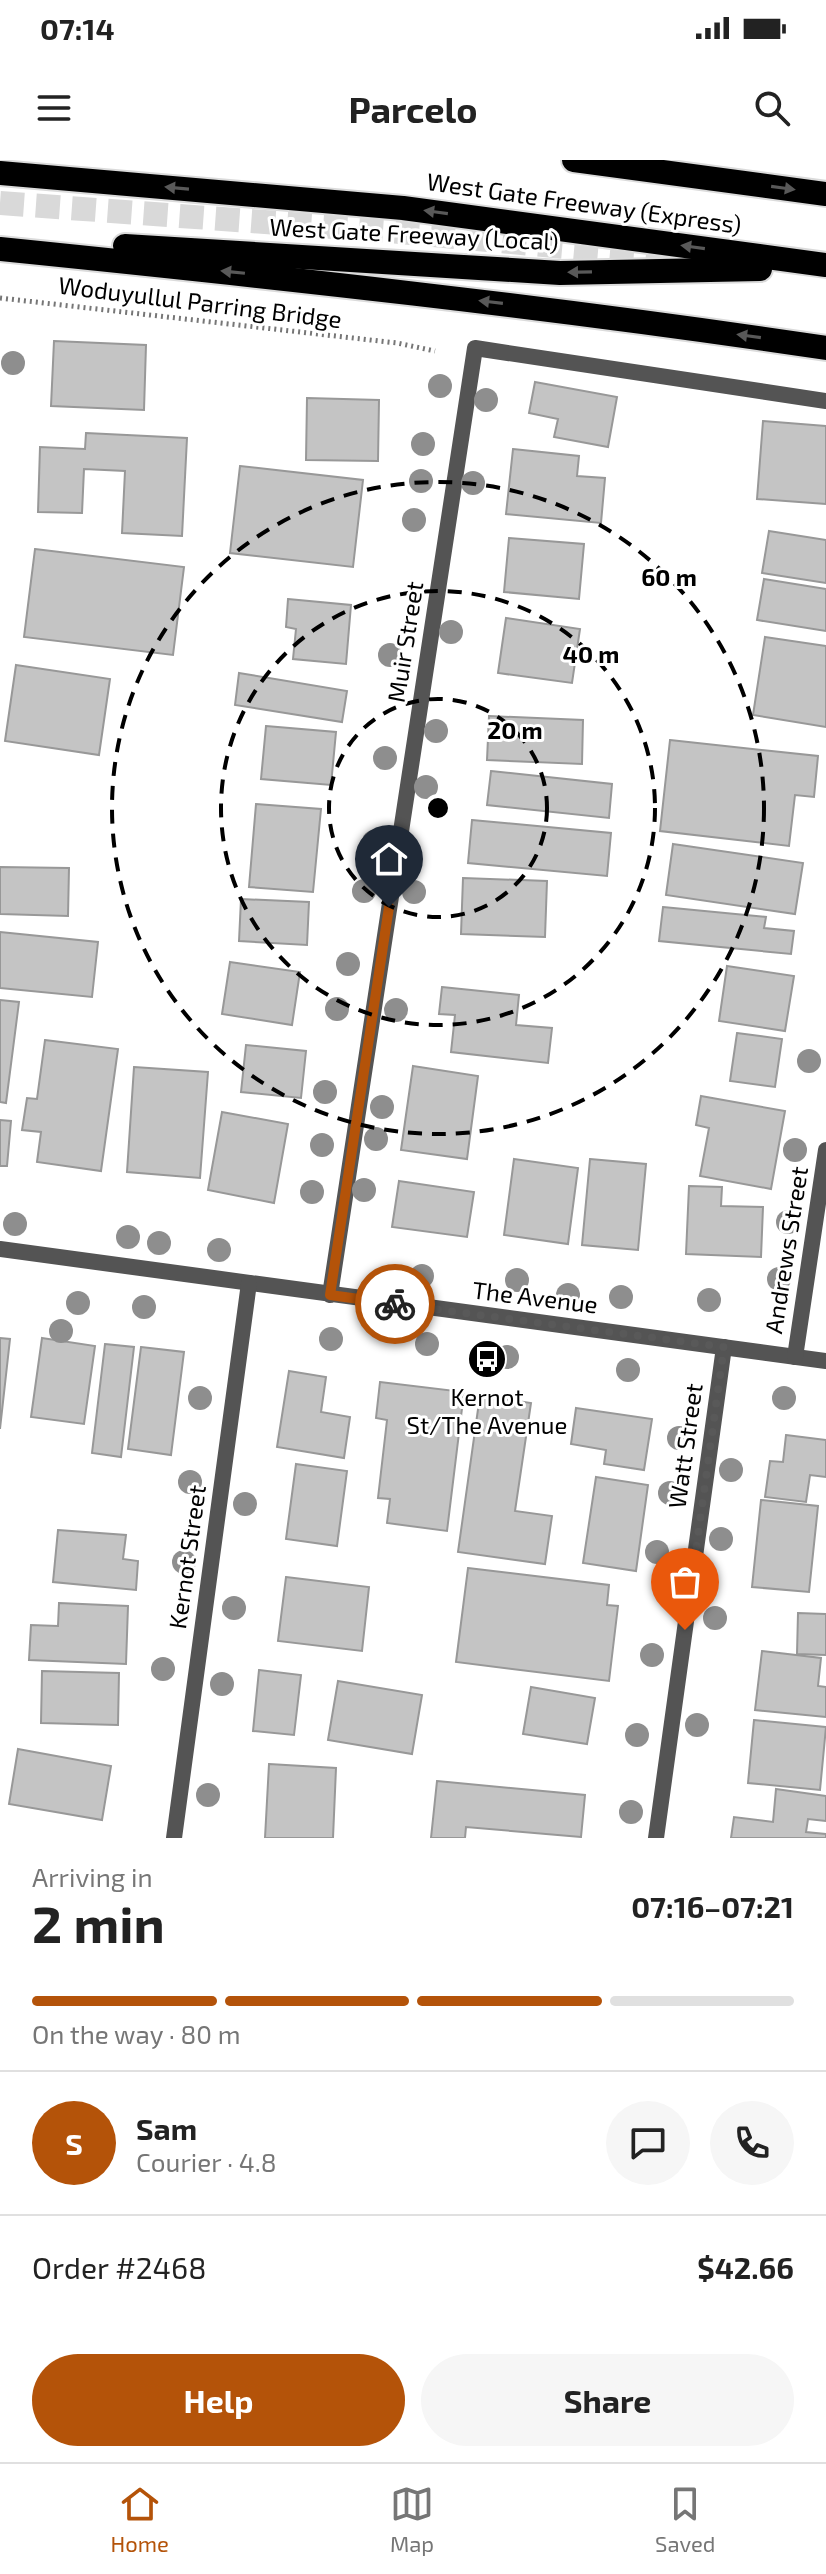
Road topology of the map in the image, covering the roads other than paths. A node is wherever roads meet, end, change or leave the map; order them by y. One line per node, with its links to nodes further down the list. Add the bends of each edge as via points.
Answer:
1 (574, 160): 3 (highway, West Gate Freeway (Express), one-way to 3)
2 (0, 173): 6 (highway, West Gate Freeway (Express), one-way to 2, via 403,208)
3 (826, 194)
4 (0, 238): 6 (highway, West Gate Freeway (Local), one-way to 4, via 560,273)
5 (0, 249): 7 (highway, one-way to 5, via 351,284)
6 (826, 266)
7 (826, 348)
8 (826, 401): 12 (street, Muir Street, via 475,348)
9 (826, 1150): 14 (street, Andrews Street)
10 (0, 1249): 11 (street, The Avenue)
11 (249, 1283): 12 (street, The Avenue); 16 (street, Kernot Street)
12 (330, 1295): 13 (street, The Avenue)
13 (724, 1347): 14 (street, The Avenue); 17 (street, Watt Street)
14 (795, 1357): 15 (street, The Avenue)
15 (826, 1361)
16 (174, 1838)
17 (656, 1838)

